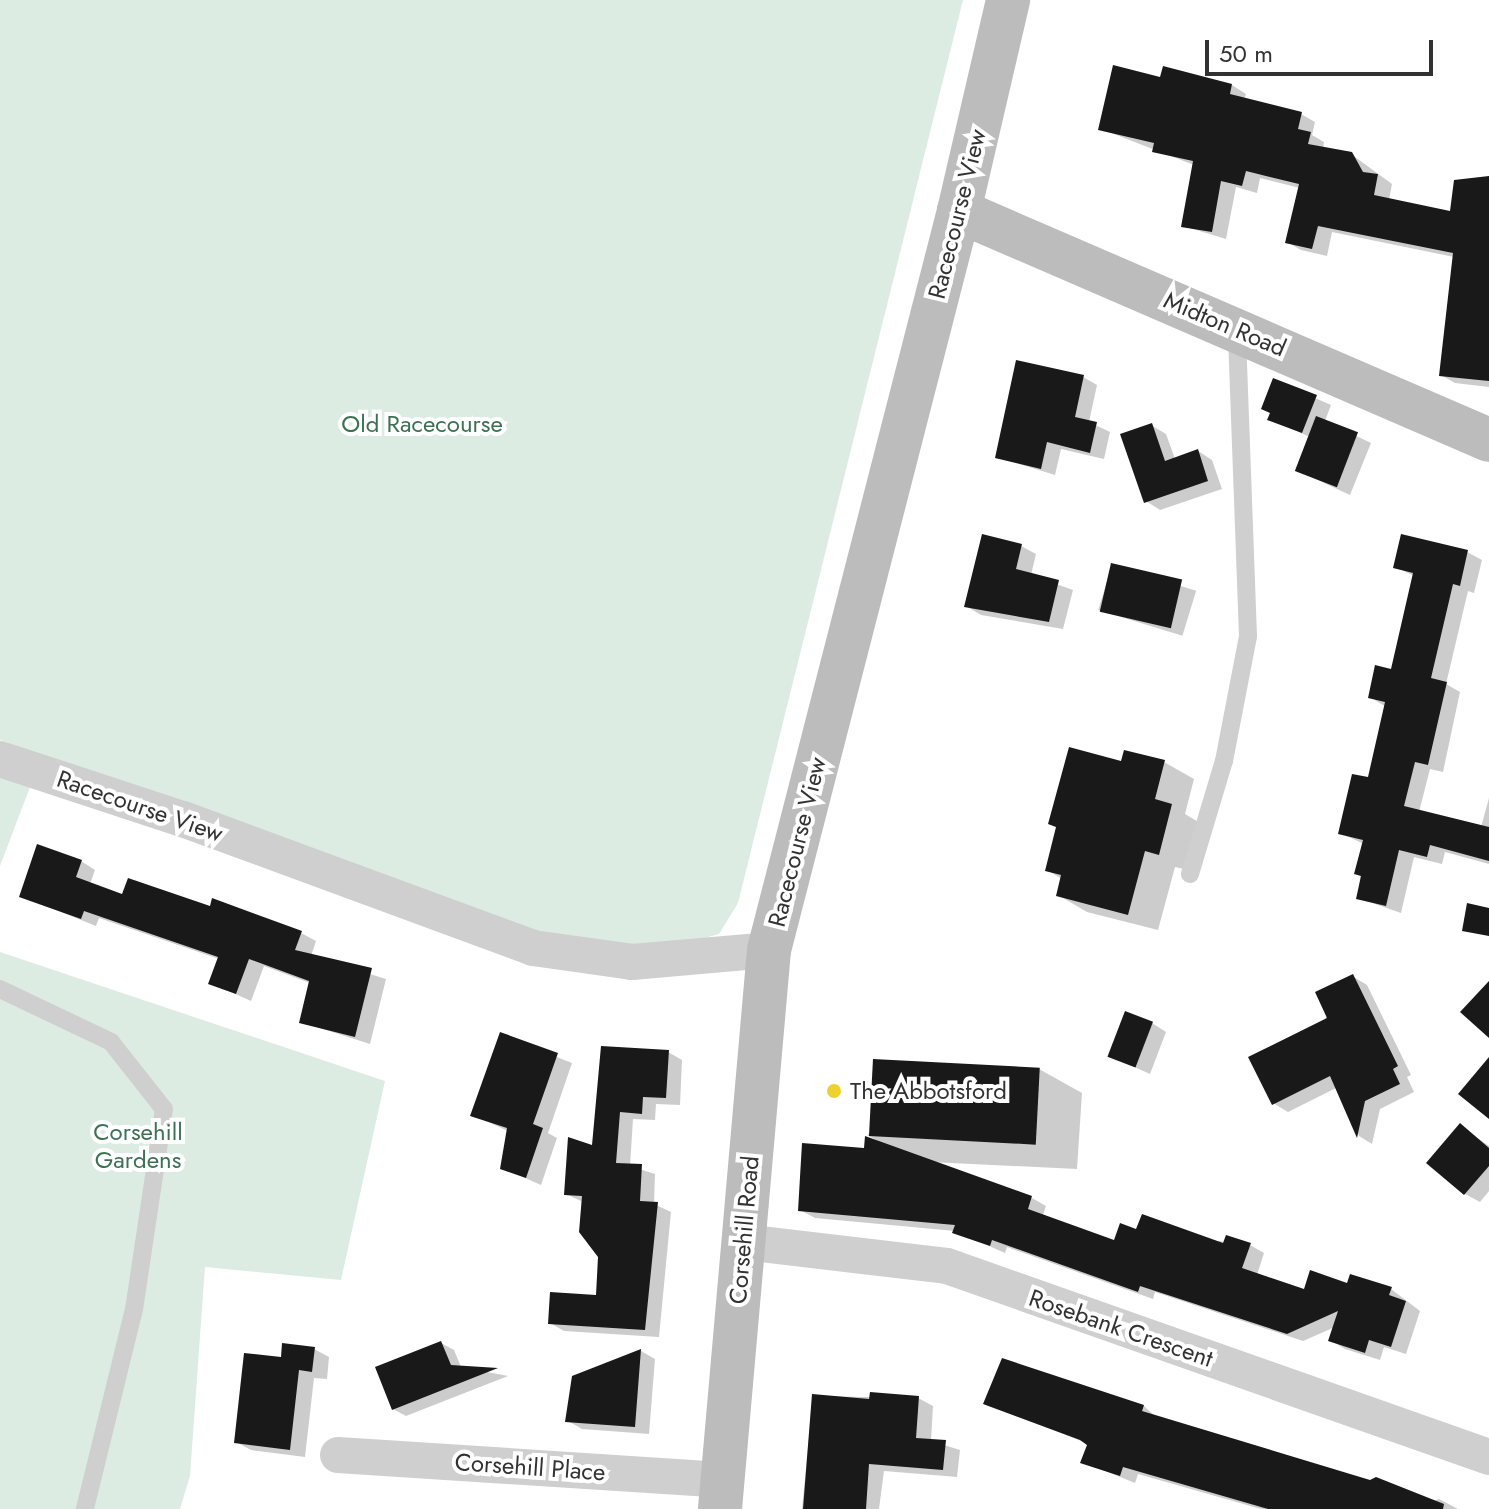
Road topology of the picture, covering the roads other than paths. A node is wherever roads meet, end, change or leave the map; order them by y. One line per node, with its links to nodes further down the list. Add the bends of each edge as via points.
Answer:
1 (1008, 0): 2 (street, Racecourse View)
2 (959, 211): 3 (street, Midton Road); 7 (street, Racecourse View)
3 (1237, 328): 4 (street, Midton Road); 6 (lane, via 1248,636 1224,761)
4 (1489, 440)
5 (0, 759): 7 (street, Racecourse View, via 183,819 533,948 632,962)
6 (1190, 874)
7 (769, 950): 9 (street, Corsehill Road)
8 (0, 989): 13 (lane, via 111,1042 164,1109 134,1309)
9 (743, 1242): 11 (street, Rosebank Crescent, via 947,1266); 12 (street, Corsehill Road)
10 (338, 1455): 12 (street, Corsehill Place)
11 (1489, 1457)
12 (721, 1495)
13 (85, 1509)

